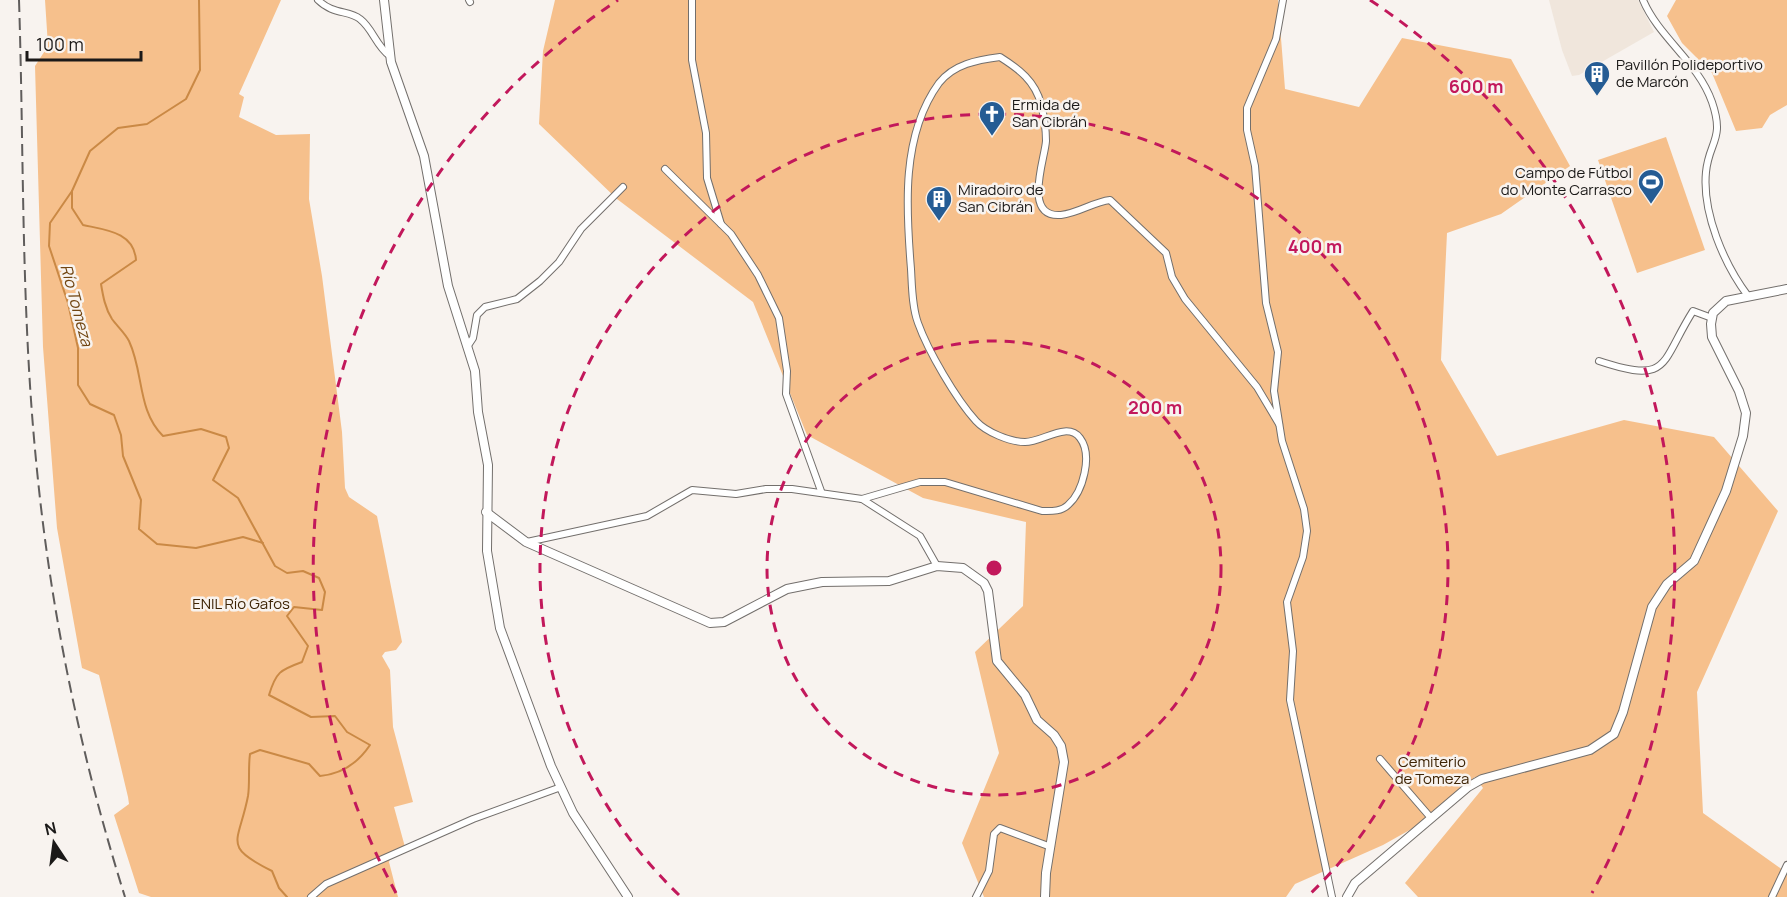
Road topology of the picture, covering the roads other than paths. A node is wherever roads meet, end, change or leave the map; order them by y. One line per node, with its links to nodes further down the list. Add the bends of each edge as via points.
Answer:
1 (318, 0): 6 (street, via 340,14 362,20 380,49)
2 (384, 0): 6 (street)
3 (692, 0): 9 (street, via 692,66 706,133 707,178)
4 (1283, 0): 15 (street, via 1276,39 1247,108 1266,303 1278,352 1274,391)
5 (1642, 0): 11 (street, via 1690,63 1711,99 1718,123 1706,171 1706,197 1722,252)
6 (390, 56): 13 (street, via 422,149 448,286)
7 (666, 168): 9 (street)
8 (623, 188): 13 (street, via 581,229 559,262 540,281 517,299 486,308 477,315)
9 (721, 224): 16 (street, via 758,275 779,318 787,372 786,394)
10 (1787, 289): 11 (street)
11 (1748, 296): 12 (street, via 1720,304)
12 (1712, 318): 14 (street, via 1693,311 1669,357 1654,368 1636,372); 23 (street, via 1712,338 1743,404 1743,436 1726,491 1695,561 1668,584 1652,607 1614,734 1590,750 1482,779)
13 (467, 347): 18 (street, via 475,371 488,465)
14 (1599, 361)
15 (1279, 424): 17 (street, via 1257,387 1185,299 1172,277 1166,252 1124,210 1110,200 1061,215 1050,213 1042,205 1039,173 1046,142 1040,101 1026,74 1000,57 969,61 940,82 920,122 909,171 906,213 917,322 963,406 979,424 1024,442 1073,432 1087,451 1085,469 1068,506 1056,511 1042,511 945,482 920,482); 30 (street, via 1307,531 1304,557 1287,602 1293,651 1290,699)
16 (821, 491): 17 (street); 19 (street, via 766,489 736,494 692,490 647,516)
17 (862, 499): 20 (street, via 920,536)
18 (486, 512): 19 (street); 22 (street, via 487,550 500,628)
19 (526, 542): 20 (street, via 710,623 724,622 787,589 822,582 889,581)
20 (937, 566): 24 (street, via 963,568 984,583 991,604 997,661 1024,695 1037,720 1061,746 1064,762)
21 (1380, 759): 23 (street)
22 (561, 787): 26 (street, via 473,819 326,884); 27 (street, via 573,813)
23 (1431, 818): 31 (street, via 1355,883)
24 (1051, 847): 28 (street, via 1000,828 994,834 988,871); 29 (street)
25 (1787, 865): 32 (street)
26 (310, 897)
27 (628, 897)
28 (976, 897)
29 (1045, 897)
30 (1332, 897)
31 (1347, 897)
32 (1772, 897)

